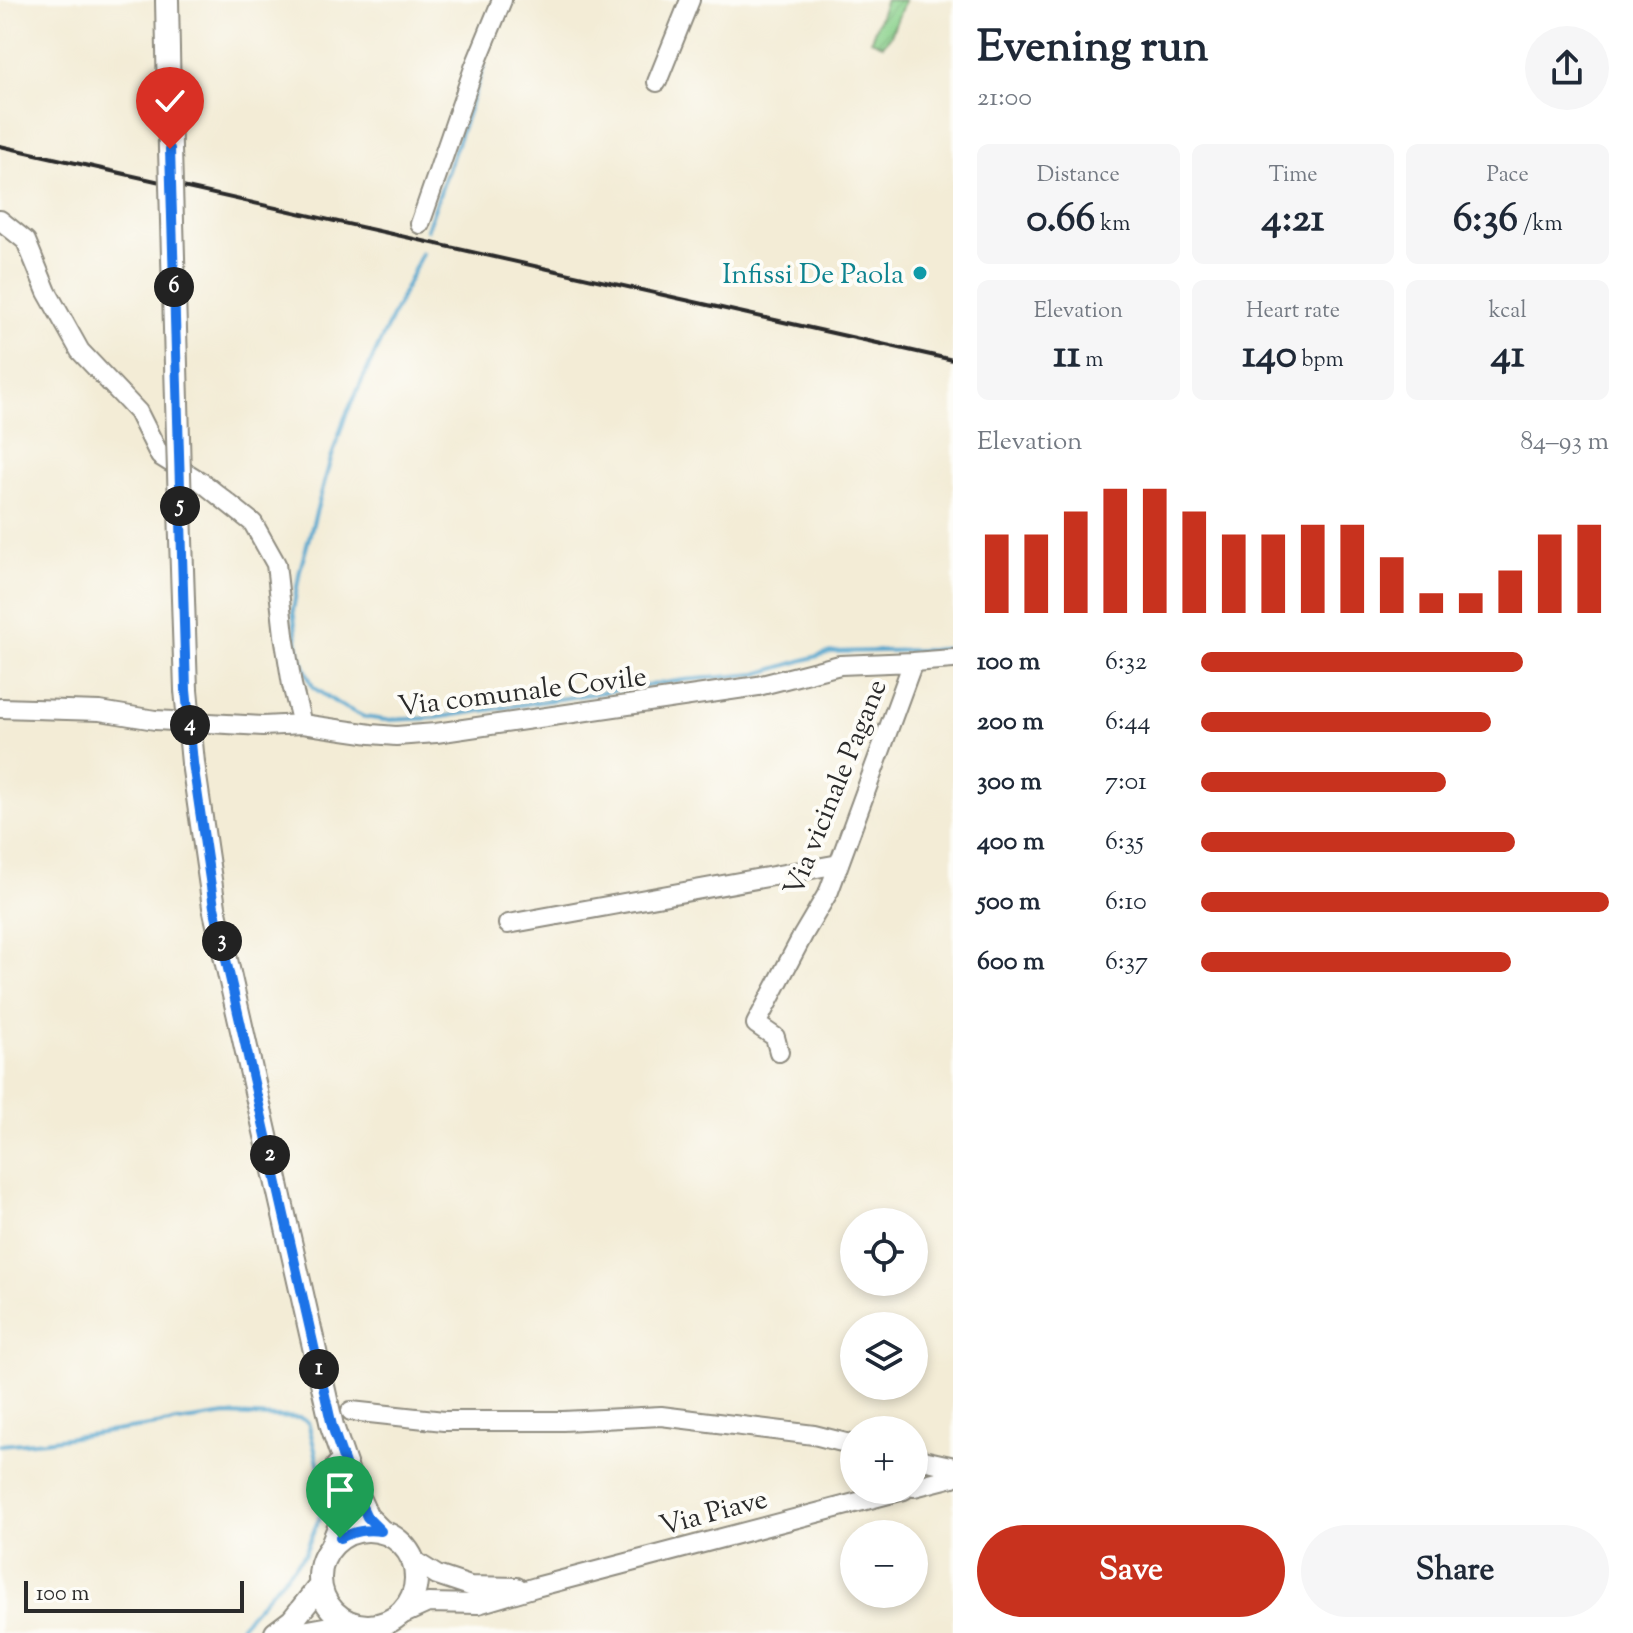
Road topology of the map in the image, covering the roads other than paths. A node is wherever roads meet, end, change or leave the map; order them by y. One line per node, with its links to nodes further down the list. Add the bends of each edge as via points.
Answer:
1 (167, 0): 15 (main road, bridge, via 186,690 193,763 214,907)
2 (502, 0): 6 (street)
3 (690, 0): 4 (street)
4 (657, 82)
5 (0, 220): 10 (street, via 26,241 80,351 138,412 160,456 253,523 276,564)
6 (420, 224)
7 (953, 659): 8 (street, Via comunale Covile)
8 (913, 662): 10 (street, Via comunale Covile, via 840,665 758,686 436,733 396,736); 11 (street, Via vicinale Pagane)
9 (0, 708): 10 (street, Via comunale Covile, via 100,711 247,726)
10 (302, 724)
11 (839, 864): 12 (street); 13 (street, Via vicinale Pagane, via 756,1024 775,1037)
12 (508, 924)
13 (779, 1052)
14 (351, 1411): 16 (street, via 444,1421 661,1416)
15 (332, 1426): 21 (main road, via 367,1517); 22 (main road, via 340,1525)
16 (840, 1442)
17 (928, 1461): 18 (street, via 950,1466)
18 (953, 1477): 19 (street)
19 (928, 1483)
20 (851, 1504): 25 (street, Via Piave)
21 (381, 1531): 22 (main road, via 353,1532); 23 (main road, via 406,1547)
22 (330, 1548): 24 (main road)
23 (413, 1560): 25 (street, Via Piave, via 470,1586); 26 (main road, via 415,1591)
24 (320, 1586): 27 (main road, via 331,1609); 28 (main road)
25 (536, 1587): 26 (street, Via Piave, via 478,1604 428,1603)
26 (397, 1617): 27 (main road, via 371,1627)
27 (352, 1624): 29 (main road)
28 (276, 1633)
29 (303, 1633)

